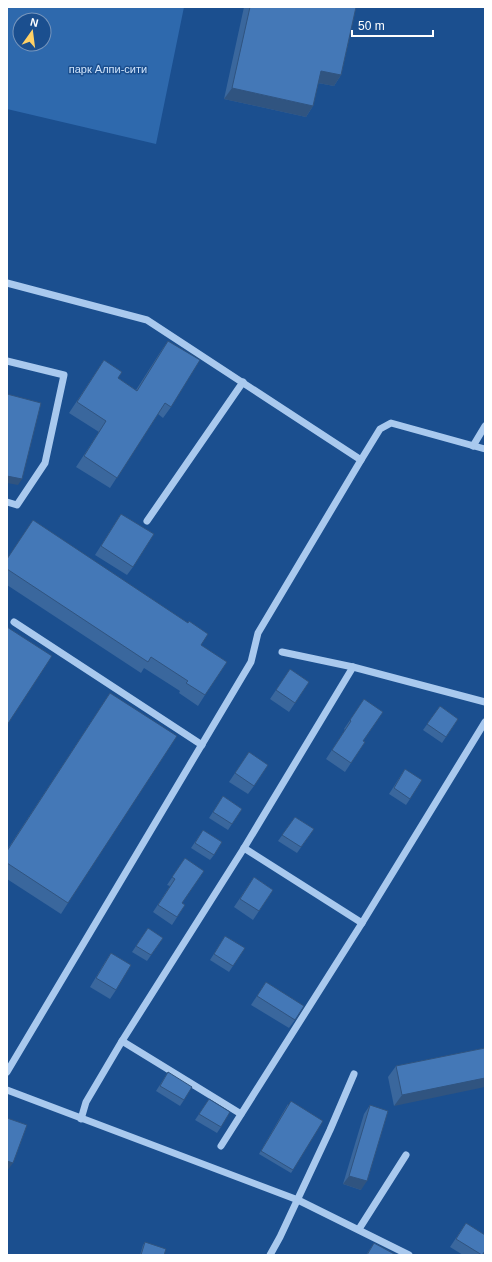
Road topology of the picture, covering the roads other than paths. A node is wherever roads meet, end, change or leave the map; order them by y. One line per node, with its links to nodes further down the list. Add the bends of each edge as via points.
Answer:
1 (7, 283): 3 (street, via 147,320)
2 (7, 361): 8 (street, via 64,375 45,463 17,505)
3 (243, 382): 7 (street); 9 (street)
4 (485, 426): 5 (street)
5 (473, 446): 6 (street); 7 (street, via 391,423 380,429)
6 (485, 449)
7 (361, 460): 15 (street, via 258,633 251,662)
8 (7, 502)
9 (147, 521)
10 (14, 622): 15 (street)
11 (282, 652): 12 (street)
12 (352, 668): 13 (street); 16 (street)
13 (485, 702)
14 (485, 722): 17 (street)
15 (202, 745): 19 (street)
16 (244, 848): 17 (street); 18 (street)
17 (362, 923): 22 (street)
18 (122, 1041): 22 (street); 23 (street, via 86,1102)
19 (7, 1072)
20 (354, 1074): 26 (street)
21 (7, 1090): 23 (street)
22 (241, 1114): 24 (street)
23 (81, 1119): 26 (street)
24 (221, 1146)
25 (406, 1155): 27 (street)
26 (298, 1200): 27 (street); 28 (street)
27 (359, 1229): 29 (street)
28 (270, 1255)
29 (409, 1255)

